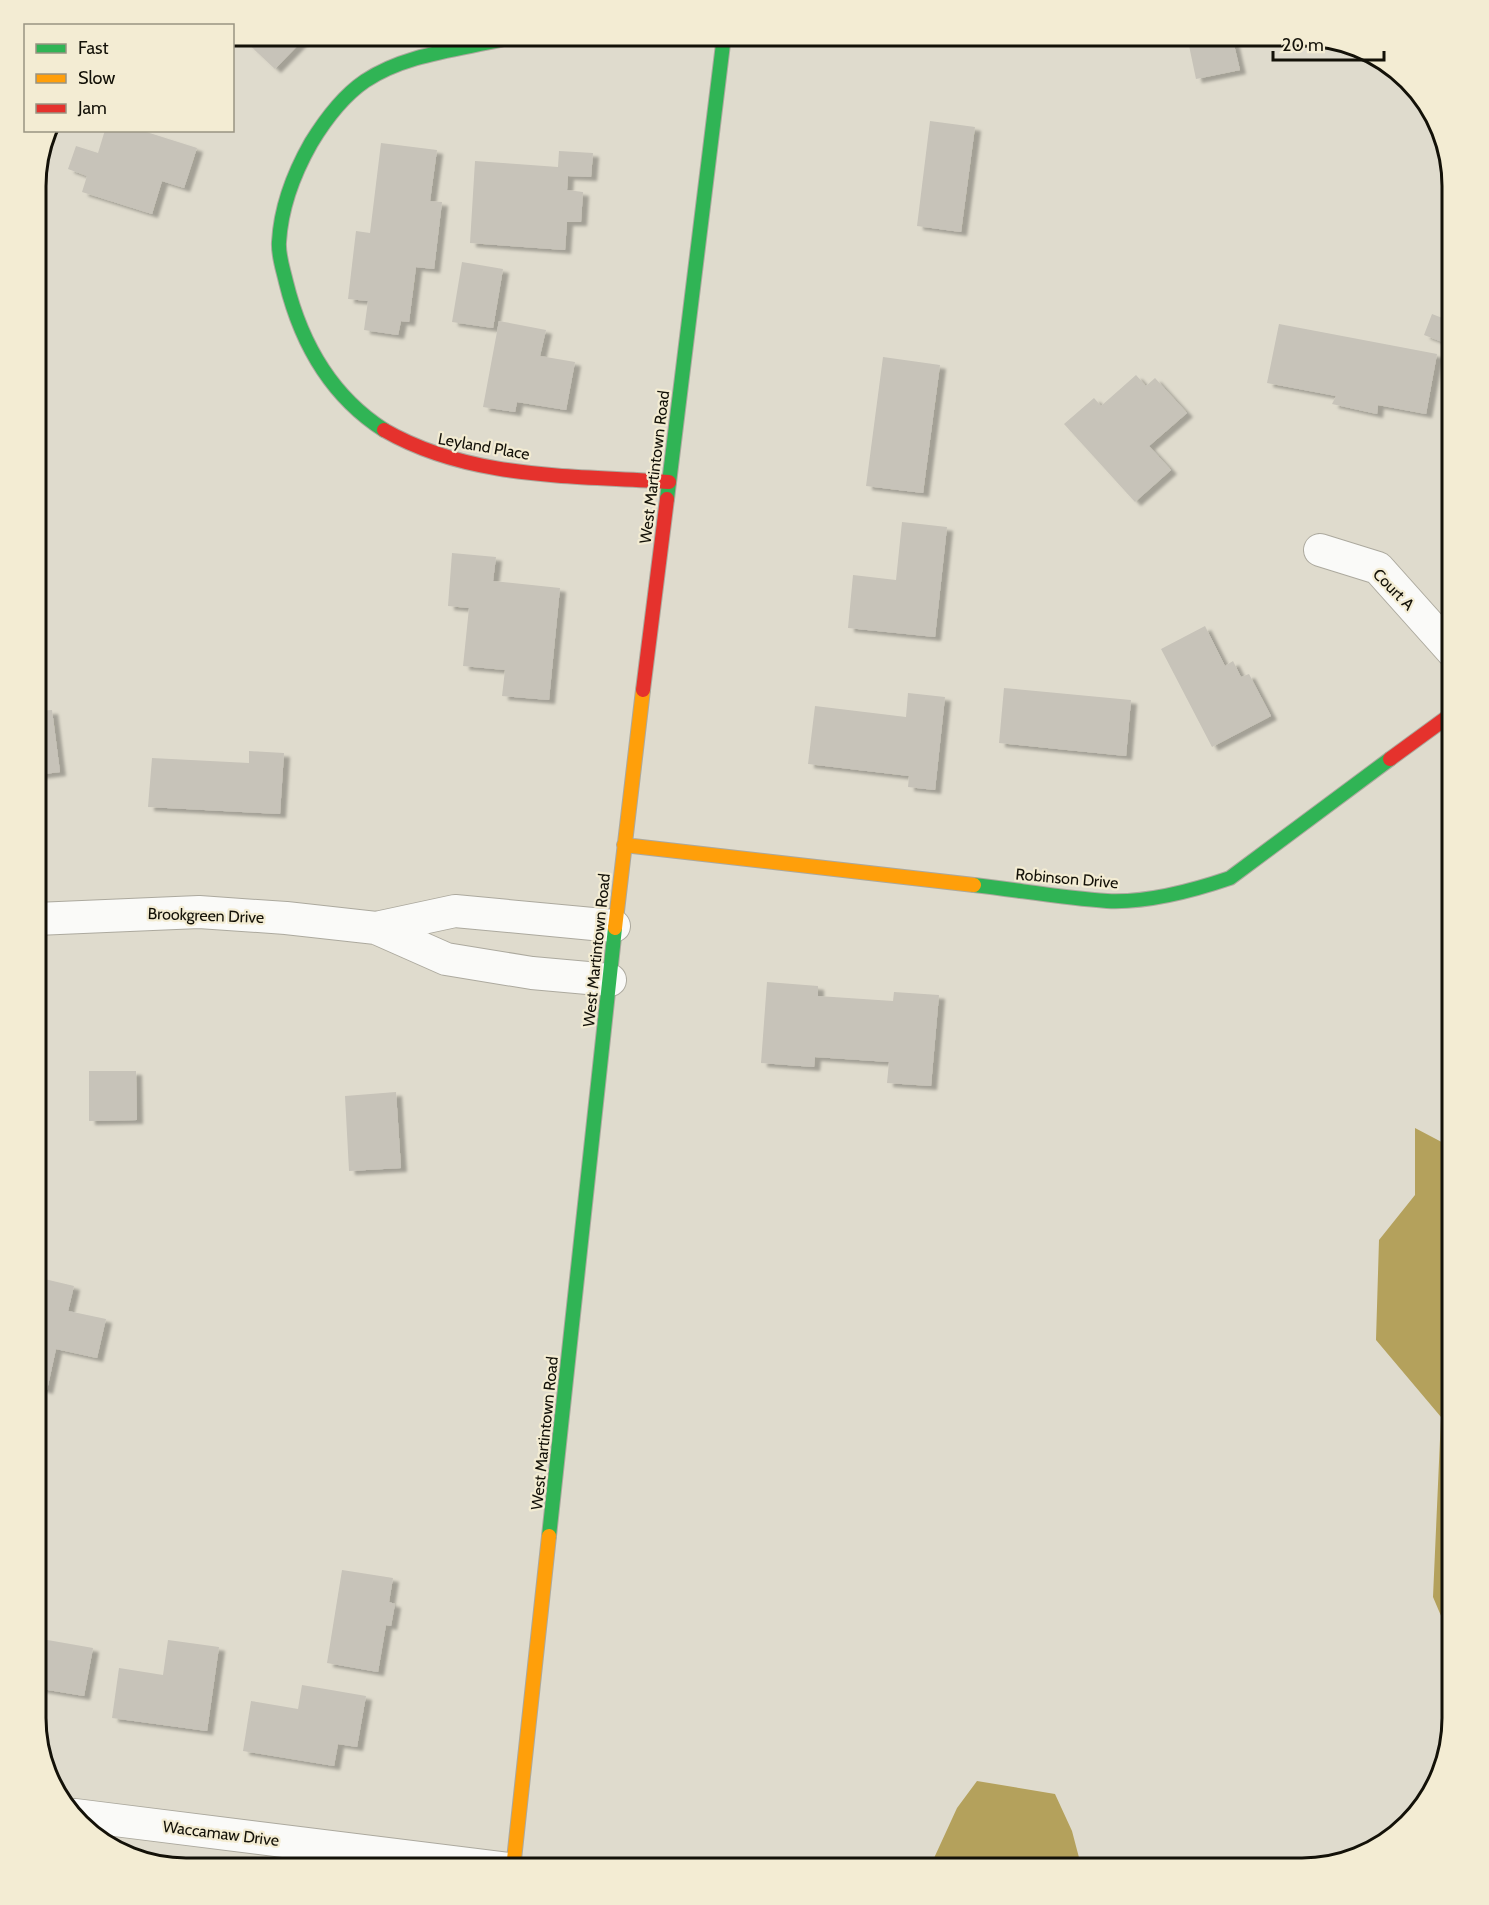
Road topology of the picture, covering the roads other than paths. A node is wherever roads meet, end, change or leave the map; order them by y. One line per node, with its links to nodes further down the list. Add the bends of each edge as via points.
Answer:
1 (473, 47): 3 (main road, Leyland Place, via 384,70 364,82 324,123 306,151 292,181 279,245 289,297 303,336 321,374 344,398 404,442 438,458 512,470)
2 (723, 47): 3 (main road, West Martintown Road)
3 (669, 482): 7 (main road, West Martintown Road)
4 (1320, 550): 5 (street, Court A, via 1378,568)
5 (1442, 640)
6 (1442, 721): 7 (main road, Robinson Drive, via 1230,879 1191,892 1150,899 1109,901)
7 (624, 844): 9 (main road, West Martintown Road)
8 (47, 919): 10 (street, Brookgreen Drive, via 199,912)
9 (614, 926): 10 (street, Brookgreen Drive, via 455,911); 11 (main road, West Martintown Road)
10 (376, 928): 11 (street, Brookgreen Drive, via 447,959 532,973)
11 (610, 980): 14 (main road, West Martintown Road)
12 (86, 1816): 13 (street, Waccamaw Drive)
13 (422, 1858)
14 (512, 1858)

